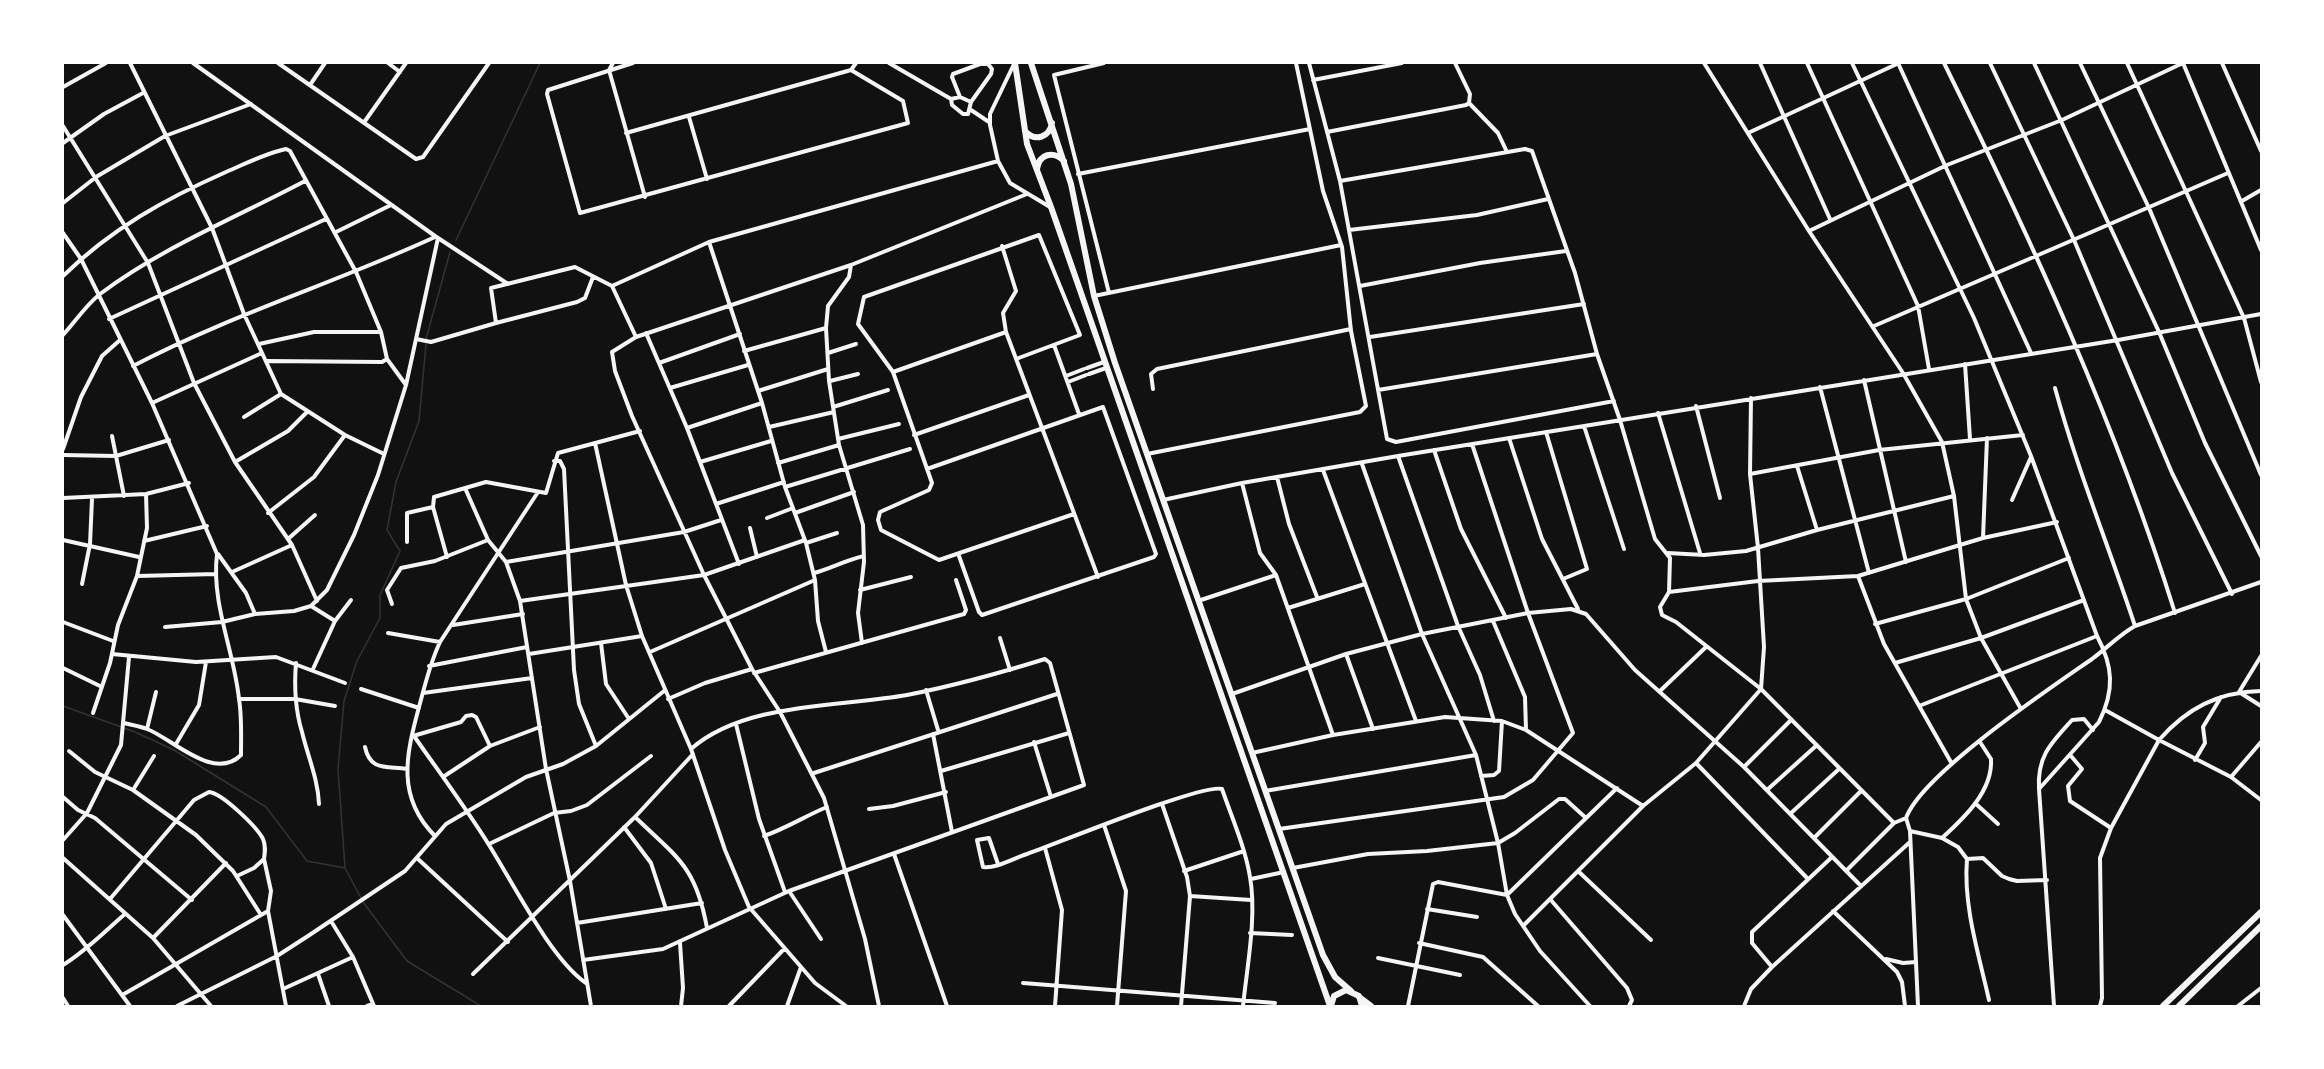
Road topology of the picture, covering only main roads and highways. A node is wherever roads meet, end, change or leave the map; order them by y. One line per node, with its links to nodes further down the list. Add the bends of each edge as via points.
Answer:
1 (1032, 63): 3 (highway)
2 (1015, 65): 4 (highway)
3 (1052, 121): 4 (highway, via 1050,130 1041,137 1031,136); 5 (highway)
4 (1024, 128): 6 (highway)
5 (1064, 161): 6 (highway, via 1055,154 1046,155 1039,161); 9 (highway, via 1094,296 1162,500 1323,955 1335,977)
6 (1038, 172): 11 (highway)
7 (2261, 912): 14 (highway)
8 (2261, 926): 15 (highway)
9 (1351, 991): 10 (highway); 11 (highway, via 1337,993)
10 (1359, 996): 12 (highway); 13 (highway)
11 (1331, 1006)
12 (1362, 1006)
13 (1371, 1006)
14 (2163, 1006)
15 (2179, 1006)

